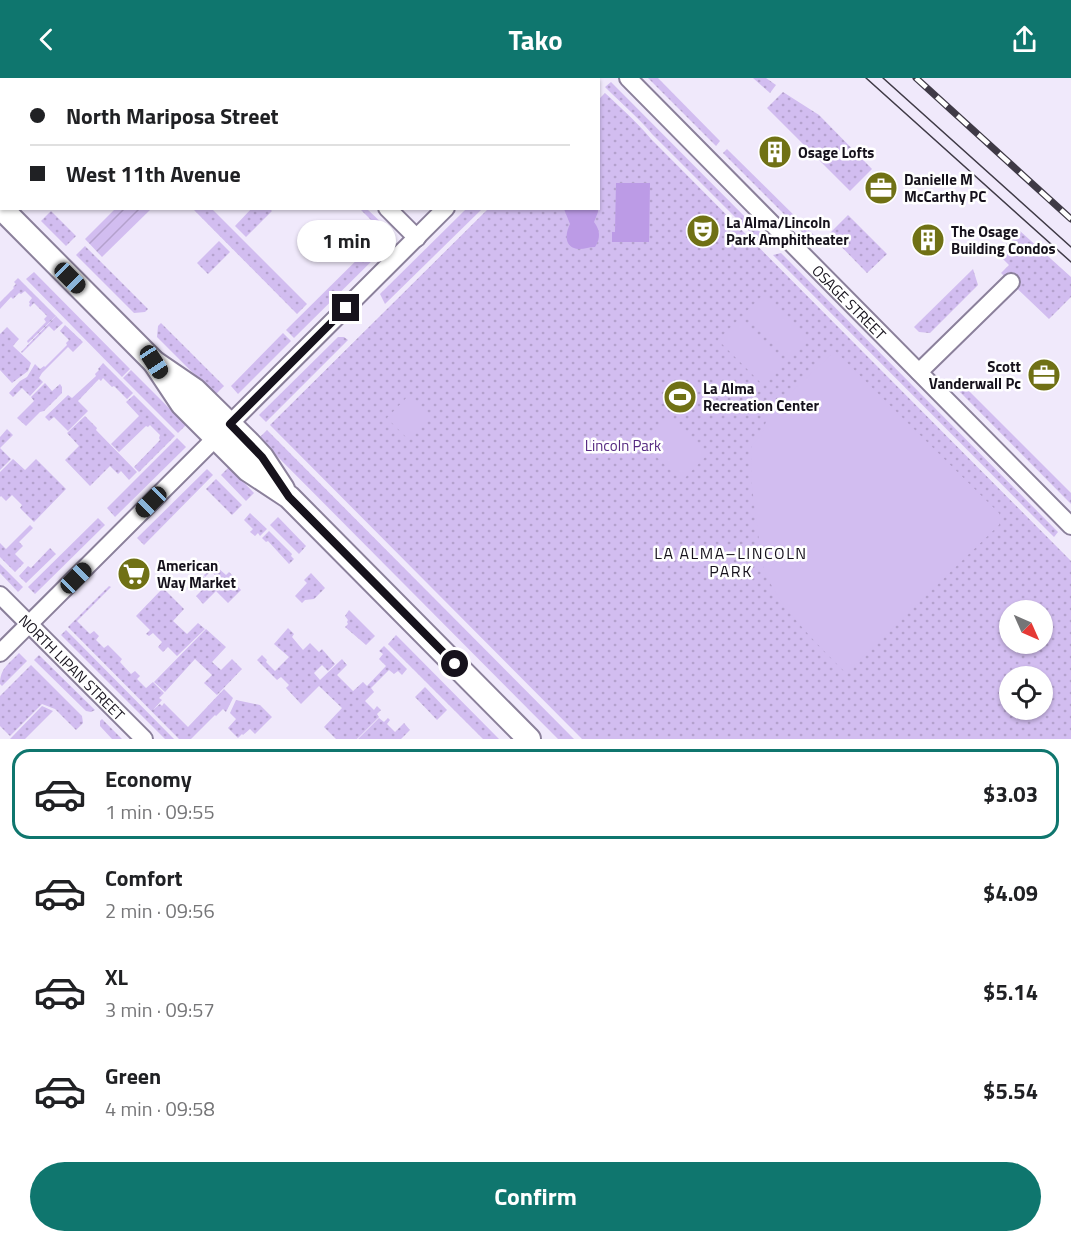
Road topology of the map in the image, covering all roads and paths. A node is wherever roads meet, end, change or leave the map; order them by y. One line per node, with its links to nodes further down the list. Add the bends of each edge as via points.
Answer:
1 (628, 78): 7 (street, OSAGE STREET)
2 (3, 210): 8 (street, via 154,362 182,404)
3 (389, 210): 5 (street)
4 (444, 210): 5 (street)
5 (417, 238): 8 (street)
6 (1011, 282): 7 (street)
7 (919, 372): 9 (street, OSAGE STREET)
8 (223, 431): 11 (street); 14 (street, via 248,470 289,497)
9 (1071, 526)
10 (0, 595): 11 (street, NORTH LIPAN STREET)
11 (29, 624): 12 (street); 13 (street, NORTH LIPAN STREET)
12 (0, 653)
13 (144, 739)
14 (529, 739)

